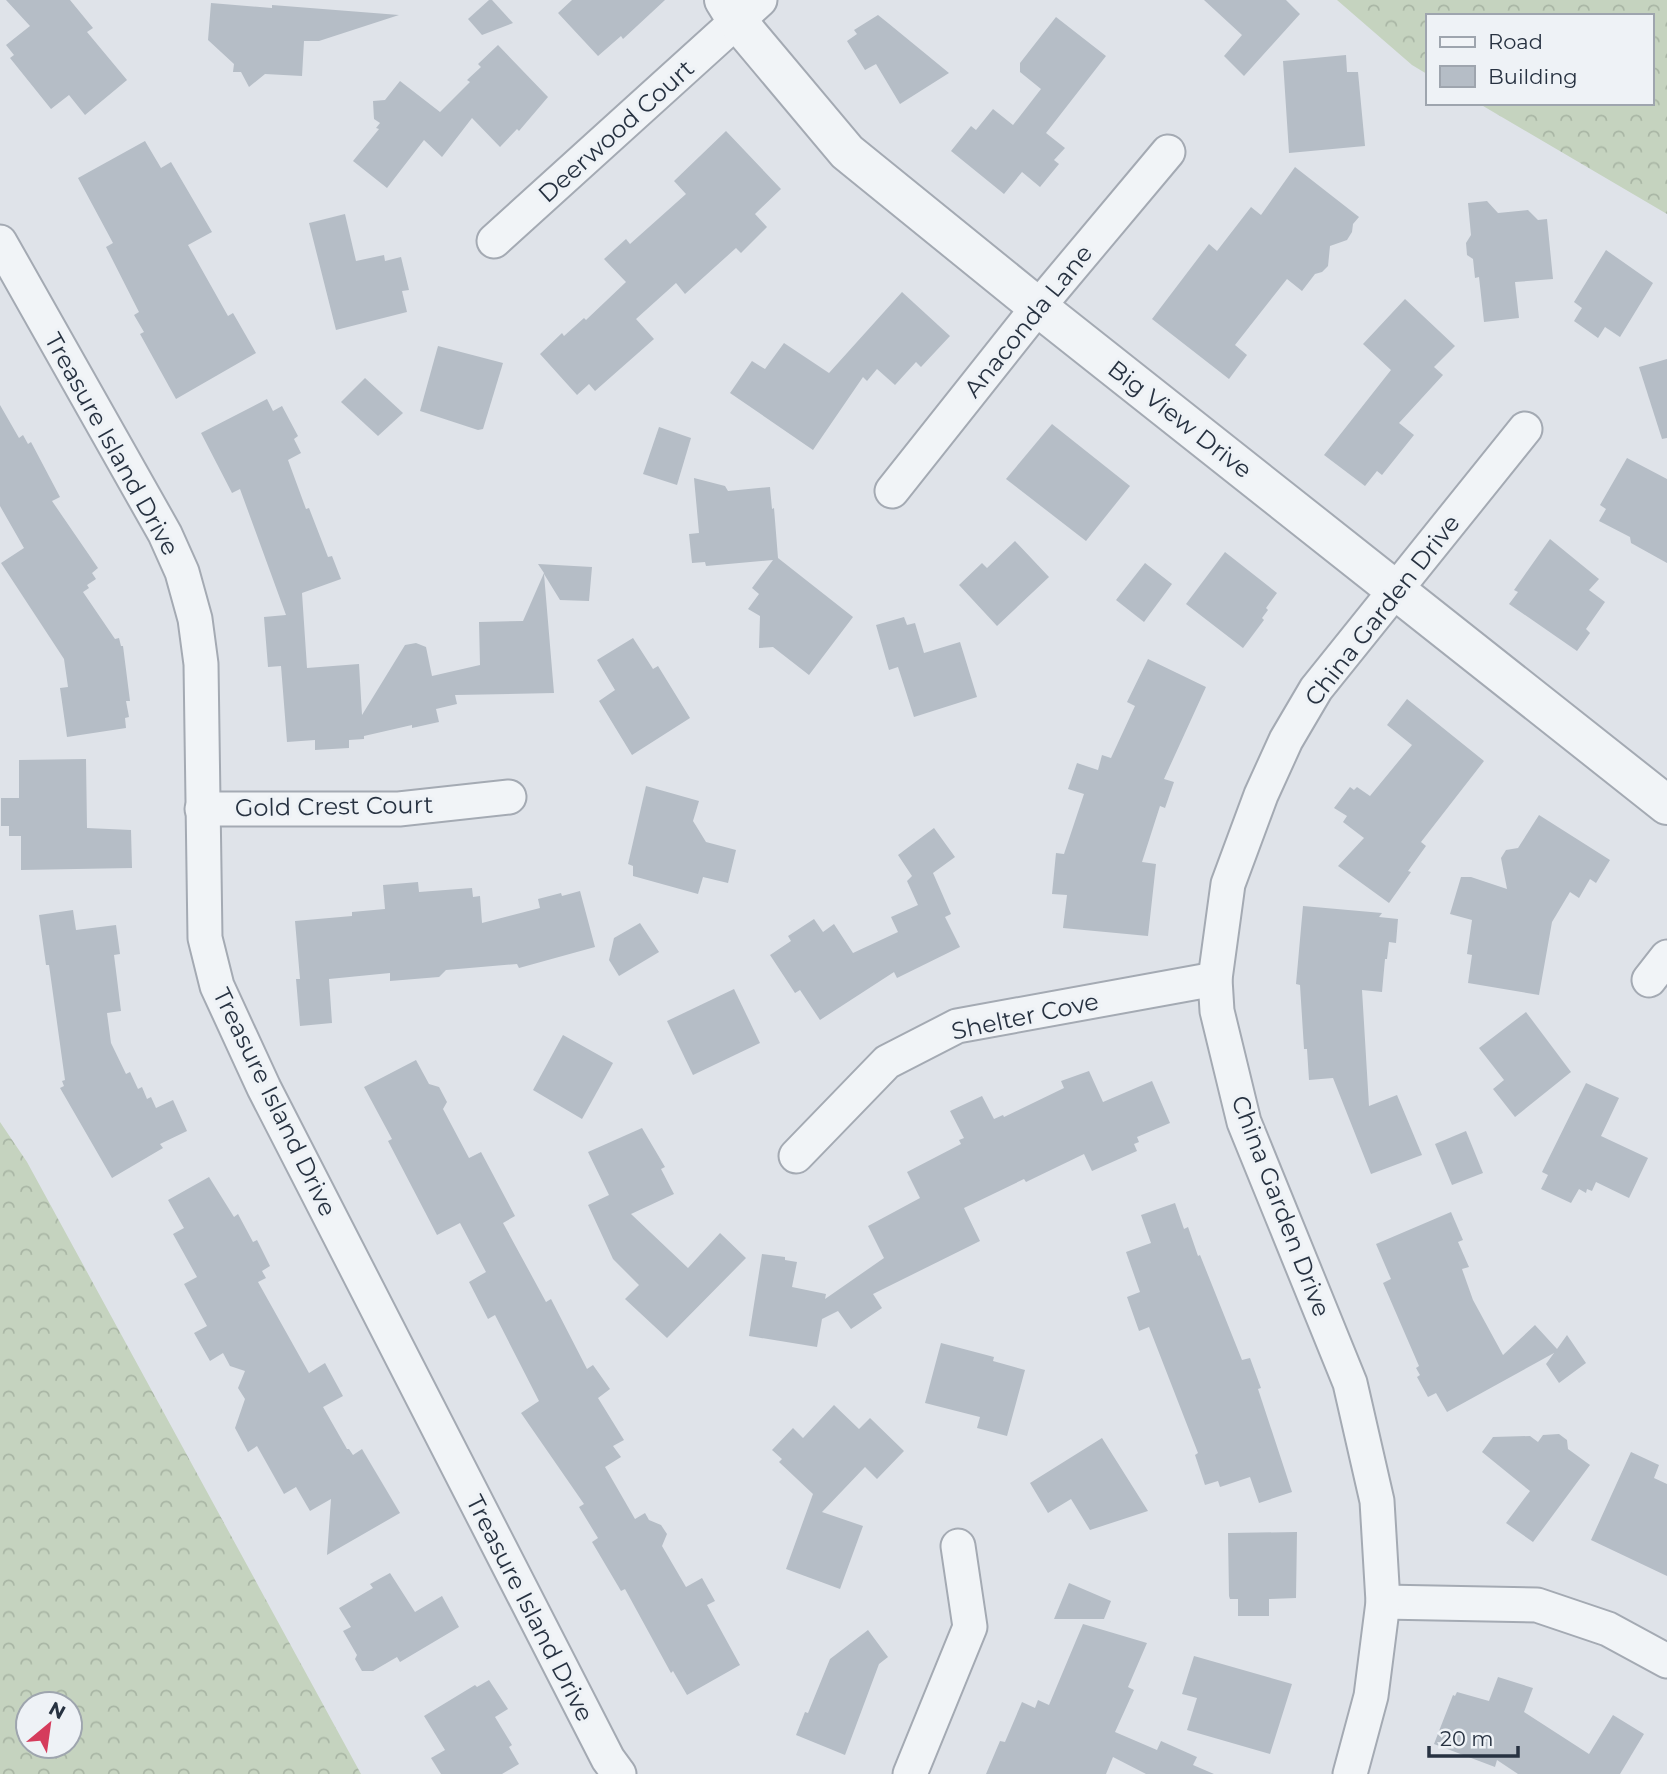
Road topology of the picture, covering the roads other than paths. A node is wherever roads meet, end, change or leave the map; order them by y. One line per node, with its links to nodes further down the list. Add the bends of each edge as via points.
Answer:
1 (740, 7): 3 (street, Deerwood Court); 5 (street, Big View Drive, via 847,152)
2 (1168, 152): 5 (street, Anaconda Lane)
3 (494, 241)
4 (0, 243): 11 (street, Treasure Island Drive, via 165,534 182,572 201,664)
5 (1038, 307): 7 (street, Anaconda Lane); 8 (street, Big View Drive)
6 (1525, 429): 8 (street, China Garden Drive)
7 (892, 491)
8 (1397, 590): 10 (street, Big View Drive); 12 (street, China Garden Drive, via 1316,688 1286,740 1228,884)
9 (509, 797): 11 (street, Gold Crest Court, via 399,809)
10 (1667, 805)
11 (202, 809): 17 (street, Treasure Island Drive, via 205,938 217,986 270,1101)
12 (1215, 979): 13 (street, Shelter Cove, via 957,1026 887,1062); 15 (street, China Garden Drive, via 1217,1011 1244,1122 1350,1383 1377,1501)
13 (796, 1156)
14 (958, 1546): 18 (street, via 970,1627)
15 (1383, 1602): 16 (street, via 1537,1605 1608,1629); 19 (street, China Garden Drive, via 1371,1696)
16 (1667, 1661)
17 (619, 1774)
18 (910, 1774)
19 (1350, 1774)

